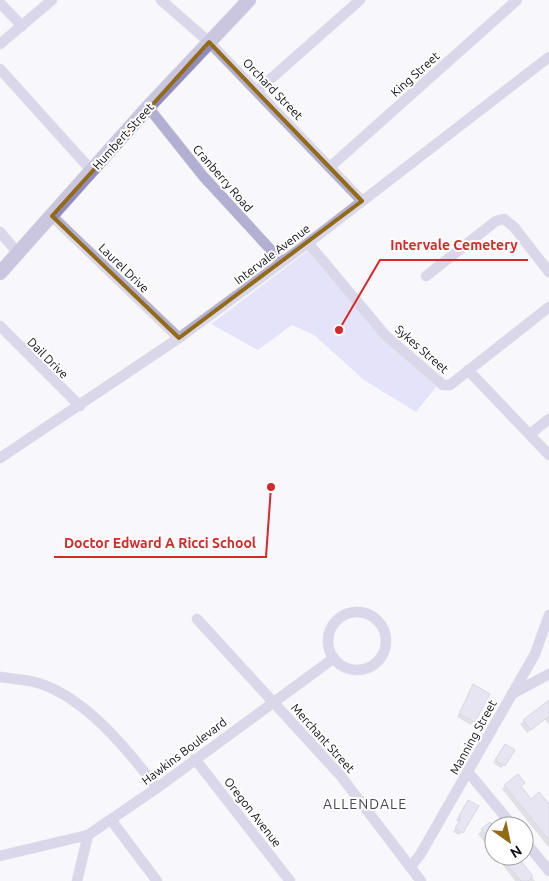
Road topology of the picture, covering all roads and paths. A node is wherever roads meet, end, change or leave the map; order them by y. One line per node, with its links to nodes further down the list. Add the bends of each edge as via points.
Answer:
1 (52, 0): 7 (street)
2 (161, 0): 8 (street, Orchard Street)
3 (249, 0): 8 (street, Humbert Street)
4 (360, 0): 12 (street)
5 (517, 0): 14 (street, King Street)
6 (0, 3): 7 (street)
7 (22, 26): 9 (street)
8 (209, 42): 12 (street, Orchard Street); 13 (street, Humbert Street)
9 (0, 44)
10 (549, 56): 16 (street, Intervale Avenue)
11 (0, 69): 15 (street)
12 (257, 91): 14 (street, Orchard Street)
13 (148, 107): 15 (street, Humbert Street); 21 (street, Cranberry Road, via 203,176)
14 (330, 167): 16 (street, Orchard Street)
15 (92, 171): 17 (street, Humbert Street)
16 (362, 201): 19 (street, Intervale Avenue)
17 (52, 216): 20 (street, Humbert Street); 27 (street, Laurel Drive)
18 (0, 232): 20 (street)
19 (308, 243): 21 (street, Intervale Avenue); 28 (street, Sykes Street, via 386,336 438,382 450,385)
20 (18, 253): 23 (street, Humbert Street)
21 (282, 262): 27 (street, Intervale Avenue)
22 (549, 272): 24 (street, via 504,219 496,221)
23 (0, 273)
24 (426, 276)
25 (549, 307): 28 (street)
26 (0, 326): 29 (street, Dail Drive)
27 (179, 338): 29 (street, Intervale Avenue)
28 (468, 370): 31 (street, Sykes Street)
29 (80, 406): 33 (street, Intervale Avenue)
30 (549, 419): 31 (street)
31 (530, 434): 32 (street, Sykes Street)
32 (549, 455)
33 (0, 458)
34 (549, 615): 39 (street, Manning Street, via 535,654)
35 (197, 619): 40 (street, Merchant Street)
36 (334, 658): 36 (street, via 328,636 340,617 362,611 381,623 387,645 375,664 353,670); 40 (street, Hawkins Boulevard)
37 (549, 674): 39 (street)
38 (0, 677): 43 (street, via 37,683 70,699 90,714)
39 (511, 695): 42 (street, Manning Street)
40 (273, 701): 41 (street, Hawkins Boulevard); 49 (street, Merchant Street, via 340,775)
41 (195, 759): 43 (street, Hawkins Boulevard); 53 (street, Oregon Avenue)
42 (468, 772): 44 (street); 49 (street, Manning Street)
43 (157, 788): 45 (street, Hawkins Boulevard)
44 (505, 816)
45 (111, 820): 46 (street, Hawkins Boulevard); 52 (street)
46 (88, 835): 48 (street, Hawkins Boulevard); 51 (street)
47 (534, 852): 50 (street)
48 (0, 856)
49 (410, 867): 54 (street, Merchant Street)
50 (549, 871)
51 (77, 881)
52 (157, 881)
53 (290, 881)
54 (421, 881)

